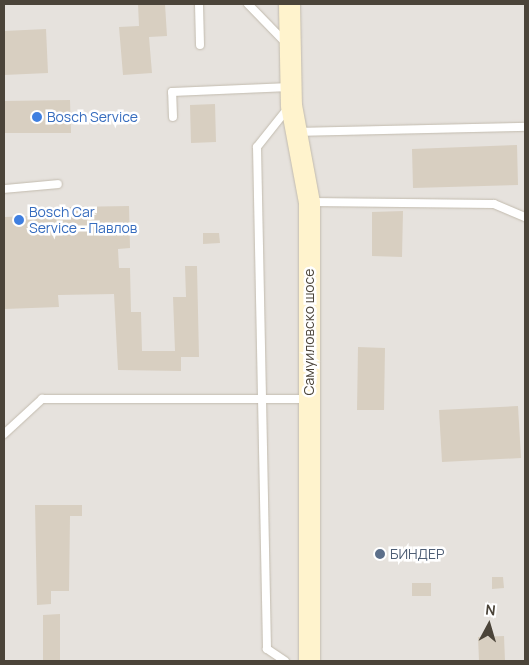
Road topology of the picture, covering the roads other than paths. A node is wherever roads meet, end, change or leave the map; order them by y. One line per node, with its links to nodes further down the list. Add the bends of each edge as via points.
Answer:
1 (199, 4): 4 (lane)
2 (248, 4): 5 (lane)
3 (289, 4): 5 (street, Самуиловско шосе)
4 (200, 45)
5 (290, 46): 6 (street, Самуиловско шосе)
6 (291, 96): 7 (lane, via 172,92); 9 (street, Самуиловско шосе); 14 (lane, via 257,147)
7 (173, 117)
8 (525, 127): 9 (lane)
9 (296, 132): 12 (street, Самуиловско шосе)
10 (58, 184): 11 (lane)
11 (4, 189)
12 (308, 202): 13 (lane, via 494,204); 15 (street, Самуиловско шосе)
13 (525, 217)
14 (262, 399): 15 (lane); 16 (lane, via 42,399); 17 (lane, via 266,648)
15 (309, 400): 18 (street, Самуиловско шосе)
16 (4, 434)
17 (285, 661)
18 (309, 661)

